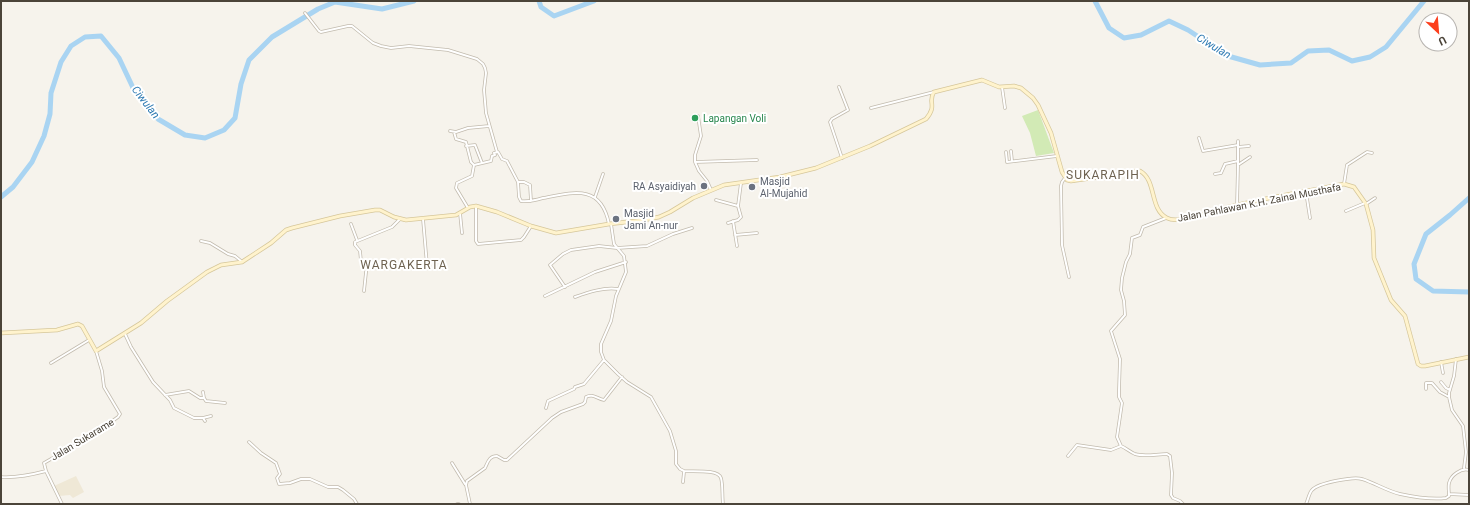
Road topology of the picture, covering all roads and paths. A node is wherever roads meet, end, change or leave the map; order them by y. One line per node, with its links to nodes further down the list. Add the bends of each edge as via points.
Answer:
1 (305, 13): 8 (street, via 321,32 352,26 373,43 381,46 448,50 477,59 485,68 484,90)
2 (839, 87): 22 (street, via 848,110 832,119 830,125)
3 (1002, 87): 4 (street, via 982,80); 6 (street); 20 (street, via 1021,88 1036,101)
4 (934, 92): 5 (street); 22 (street, via 931,99 932,110 926,119)
5 (871, 108)
6 (1005, 108)
7 (698, 116): 26 (street, via 701,136)
8 (489, 126): 10 (street); 17 (street)
9 (450, 132): 10 (street)
10 (454, 132): 13 (street, via 456,138 465,141)
11 (1199, 138): 14 (street, via 1203,151)
12 (1238, 141): 14 (street)
13 (466, 146): 27 (street, via 475,145); 28 (street)
14 (1238, 146): 15 (street); 25 (street)
15 (1249, 146)
16 (1011, 151): 24 (street)
17 (497, 152): 27 (street, via 490,161); 33 (street, via 507,161)
18 (1006, 152): 24 (street, via 1007,162)
19 (1372, 154): 35 (street, via 1367,152 1348,165)
20 (1058, 155): 24 (street); 32 (street)
21 (1250, 157): 29 (street)
22 (842, 158): 34 (street, via 802,172)
23 (757, 160): 26 (street)
24 (1012, 161)
25 (1238, 161): 29 (street); 31 (street, via 1225,164 1222,172)
26 (695, 162): 36 (street)
27 (482, 163): 28 (street)
28 (474, 164): 46 (street, via 472,176 456,185 460,197)
29 (1238, 165): 43 (street)
30 (603, 174): 38 (street)
31 (1215, 174)
32 (1066, 178): 49 (street, Jalan Pahlawan K.H. Zainal Musthafa, via 1071,181 1140,171 1148,179 1158,208); 69 (street, via 1061,186 1062,244)
33 (518, 182): 41 (street, via 530,185); 41 (street, via 520,200)
34 (742, 183): 36 (street, via 724,185); 45 (street)
35 (1344, 184): 37 (street, Jalan Pahlawan K.H. Zainal Musthafa); 42 (street, Jalan Pahlawan K.H. Zainal Musthafa, via 1354,187)
36 (711, 190): 56 (street, via 659,217)
37 (1306, 192): 43 (street, Jalan Pahlawan K.H. Zainal Musthafa); 50 (street)
38 (595, 198): 41 (street, via 589,194 579,194); 56 (street, via 604,207)
39 (1375, 198): 42 (street)
40 (716, 200): 45 (street)
41 (532, 201)
42 (1365, 203): 47 (street); 82 (street, Jalan Pahlawan K.H. Zainal Musthafa, via 1373,230 1374,258 1392,300 1405,316 1417,362 1423,366)
43 (1237, 205): 49 (street, Jalan Pahlawan K.H. Zainal Musthafa, via 1187,218)
44 (476, 206): 46 (street); 57 (street); 57 (street, via 478,244 521,240)
45 (738, 206): 53 (street, via 741,217)
46 (468, 208): 48 (street)
47 (1346, 211)
48 (460, 213): 52 (street); 59 (street)
49 (1166, 218): 99 (street, via 1143,227 1140,235 1132,238 1121,290 1125,315 1111,331 1120,359 1119,397 1122,403 1117,437)
50 (1310, 218)
51 (400, 219): 52 (street); 62 (street, via 392,227); 66 (street, via 375,210 292,228)
52 (424, 219): 68 (street)
53 (733, 222): 54 (street); 61 (street)
54 (728, 223)
55 (351, 224): 62 (street)
56 (609, 224): 57 (street, via 556,233); 65 (street)
57 (531, 226)
58 (692, 228): 65 (street, via 647,246)
59 (462, 233)
60 (757, 233): 61 (street)
61 (735, 236): 64 (street)
62 (357, 240): 72 (street, via 355,243 362,261 367,263)
63 (201, 241): 66 (street, via 210,243)
64 (737, 246)
65 (617, 248): 67 (street, via 623,253); 70 (street, via 588,247 563,254 550,266)
66 (242, 262): 76 (street, via 221,265 207,272)
67 (626, 262): 70 (street, via 595,272); 71 (street, via 626,272)
68 (426, 265)
69 (1069, 277)
70 (565, 287): 73 (street)
71 (618, 289): 74 (street, via 594,291); 81 (street, via 611,321 601,344)
72 (364, 291)
73 (545, 296)
74 (576, 297)
75 (1, 332): 77 (street, via 57,330 75,324 82,326)
76 (124, 333): 78 (street); 90 (street, via 153,382)
77 (89, 340): 78 (street); 83 (street)
78 (96, 351): 104 (street, Jalan Sukarame, via 104,387 120,415 93,435 44,462)
79 (1469, 357): 80 (street, Jalan Pahlawan K.H. Zainal Musthafa)
80 (1456, 359): 82 (street, Jalan Pahlawan K.H. Zainal Musthafa); 88 (street)
81 (604, 360): 85 (street); 94 (street, via 584,384 548,401)
82 (1441, 362): 84 (street)
83 (51, 363)
84 (1443, 373)
85 (622, 377): 105 (street, via 651,397 670,431 676,451 676,464); 108 (street, via 605,399 591,395 586,397 583,404 561,412 507,460 497,456 490,459 485,468 467,481)
86 (1441, 382): 88 (street)
87 (1426, 389): 91 (street, via 1426,383 1432,383)
88 (1450, 390): 91 (street)
89 (203, 392): 92 (street)
90 (166, 395): 92 (street, via 189,391); 96 (street, via 177,410 194,418)
91 (1449, 397): 102 (street, via 1452,410 1464,426)
92 (204, 398): 93 (street, via 206,401)
93 (225, 402)
94 (546, 408)
95 (211, 416): 96 (street)
96 (203, 418): 97 (street)
97 (205, 421)
98 (249, 442): 112 (street, via 276,463 280,474 277,478 279,484 311,479 344,490)
99 (1121, 446): 100 (street, via 1111,450 1077,445); 115 (street, via 1138,454 1170,456 1171,495)
100 (1068, 456)
101 (452, 463): 108 (street)
102 (1464, 468): 103 (street); 110 (street, via 1450,480)
103 (1469, 470)
104 (46, 471): 106 (street, via 10,478); 111 (street, Jalan Sukarame)
105 (684, 471): 107 (street); 114 (street, via 717,473 721,480)
106 (1, 477)
107 (683, 482)
108 (466, 485): 113 (street)
109 (1469, 495): 110 (street)
110 (1448, 496): 116 (street, via 1436,499 1398,494 1354,478 1315,488)
111 (62, 504)
112 (357, 504)
113 (470, 504)
114 (723, 504)
115 (1183, 504)
116 (1306, 504)

